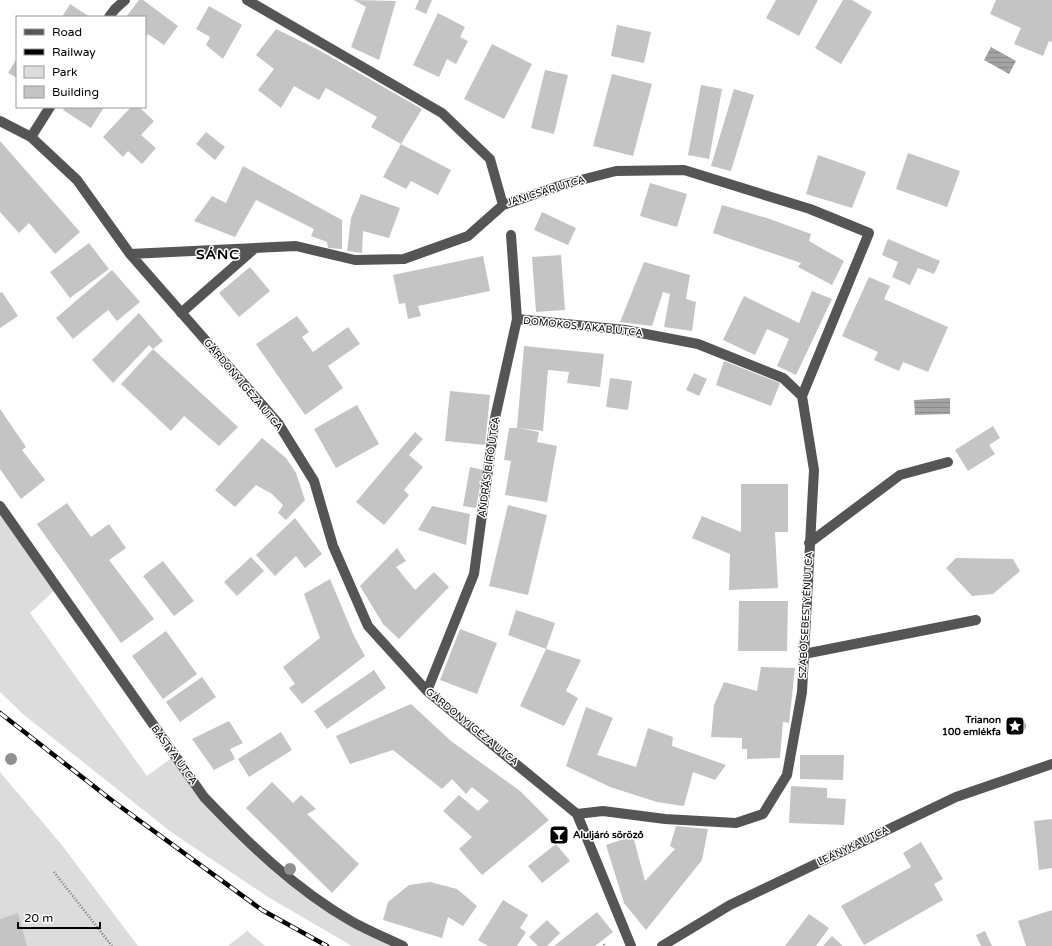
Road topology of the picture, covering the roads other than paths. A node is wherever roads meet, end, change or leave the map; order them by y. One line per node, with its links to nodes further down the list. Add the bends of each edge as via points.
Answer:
1 (125, 0): 3 (street)
2 (247, 0): 7 (street, JANICSÁR UTCA, via 442,113 490,158)
3 (110, 16)
4 (49, 108): 6 (street)
5 (0, 121): 6 (street, GÁRDONYI GÉZA UTCA)
6 (31, 137): 10 (street, GÁRDONYI GÉZA UTCA, via 77,180)
7 (503, 205): 9 (street, via 468,236 404,258 355,260 296,246); 13 (street, JANICSÁR UTCA, via 565,184 616,171 684,170 810,209 869,233)
8 (511, 235): 12 (street, ANDRÁS BÍRÓ UTCA)
9 (254, 248): 10 (street); 11 (street)
10 (130, 254): 11 (street, GÁRDONYI GÉZA UTCA)
11 (181, 312): 19 (street, GÁRDONYI GÉZA UTCA, via 278,423 314,481 333,546 368,626)
12 (517, 319): 13 (street, DOMOKOS JAKAB UTCA, via 625,330 698,344 783,378); 19 (street, ANDRÁS BÍRÓ UTCA, via 495,418 474,574)
13 (802, 396): 16 (street, SZABÓ SEBESTYÉN UTCA, via 814,470)
14 (948, 462): 16 (street, via 900,475)
15 (0, 506): 22 (street, BÁSTYA UTCA, via 204,797 240,834 304,890 351,921)
16 (809, 543): 18 (street, SZABÓ SEBESTYÉN UTCA)
17 (976, 620): 18 (street)
18 (804, 654): 21 (street, SZABÓ SEBESTYÉN UTCA, via 802,692 787,775 764,814 736,823 665,819 603,811)
19 (426, 691): 21 (street, GÁRDONYI GÉZA UTCA)
20 (1052, 764): 24 (street, LEÁNYKA UTCA, via 956,797 730,905)
21 (577, 814): 23 (street, GÁRDONYI GÉZA UTCA)
22 (403, 946)
23 (631, 946)
24 (662, 946)

